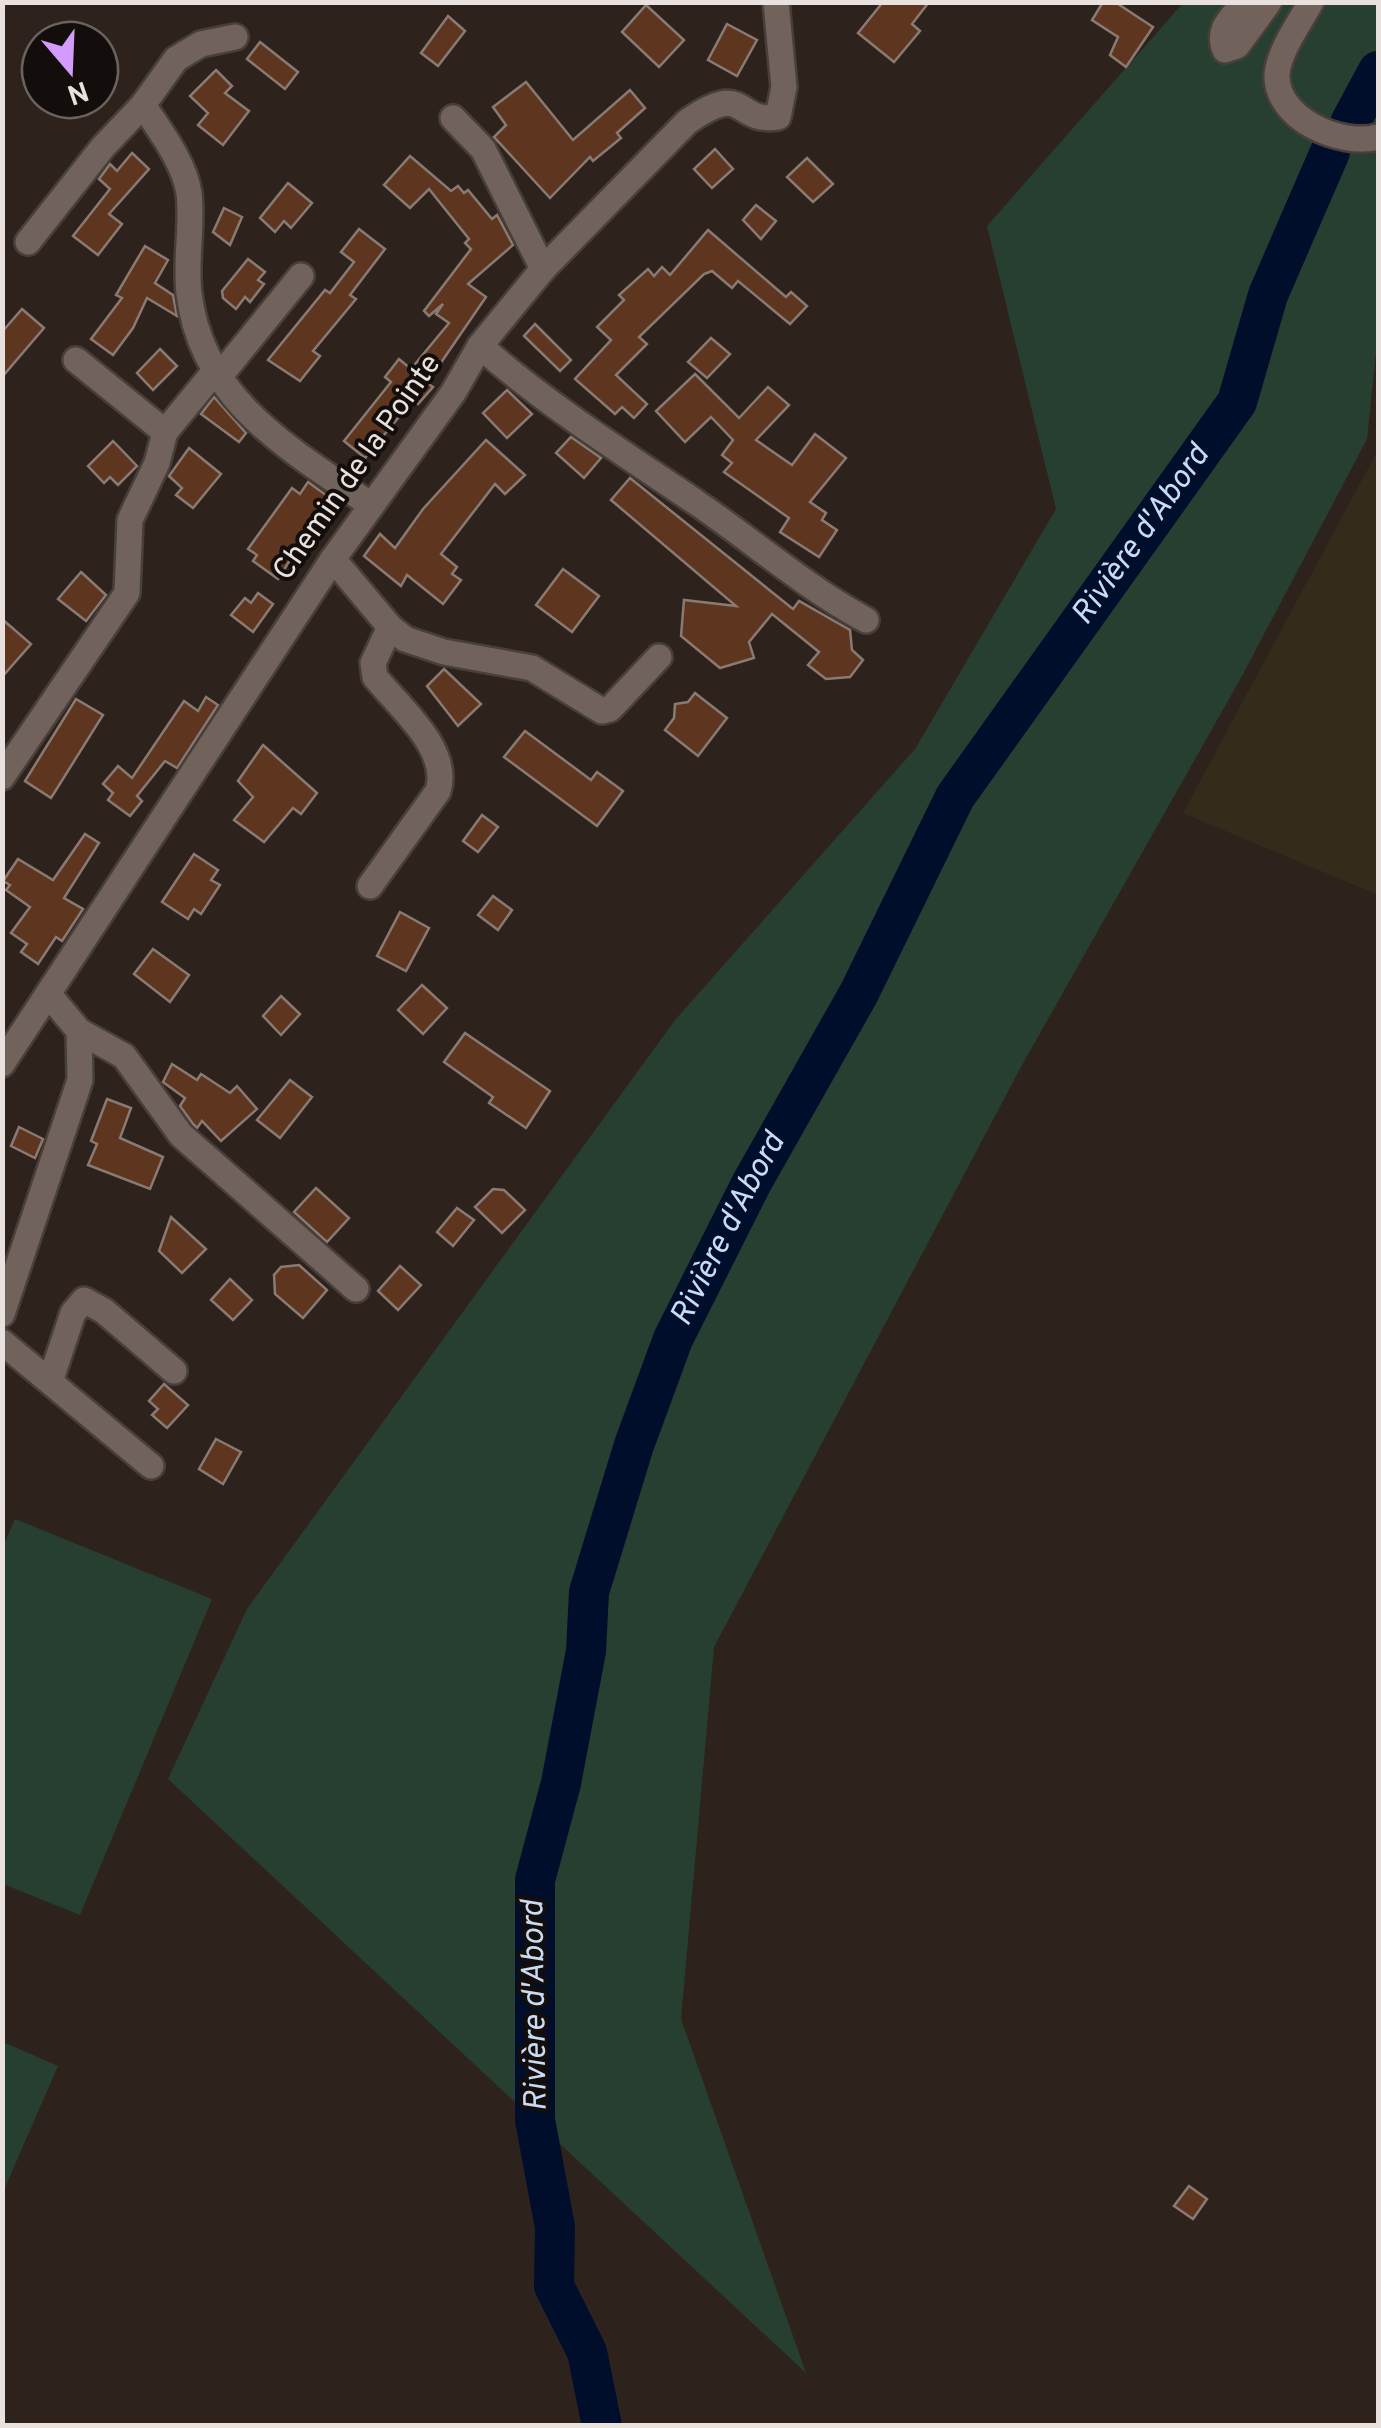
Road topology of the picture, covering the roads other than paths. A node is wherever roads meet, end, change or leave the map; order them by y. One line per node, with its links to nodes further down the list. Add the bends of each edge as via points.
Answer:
1 (776, 2): 10 (street, Chemin de la Pointe, via 784,87 778,116 726,100 714,103)
2 (1244, 2): 3 (street, via 1223,28 1224,50 1237,46)
3 (1269, 2)
4 (1311, 2): 8 (street, via 1277,70 1279,92 1309,123 1342,138)
5 (234, 37): 6 (street, via 201,44 176,59)
6 (143, 105): 9 (street); 14 (street, via 189,192 188,294)
7 (453, 118): 10 (street, via 483,148)
8 (1378, 137)
9 (28, 242)
10 (543, 269): 12 (street, Chemin de la Pointe)
11 (301, 276): 14 (street)
12 (480, 346): 16 (street, Chemin de la Pointe); 18 (street, via 565,415)
13 (76, 360): 15 (street)
14 (217, 374): 15 (street); 16 (street, via 262,430)
15 (164, 432): 21 (street, via 130,520 127,594)
16 (372, 505): 17 (street, Chemin de la Pointe)
17 (333, 559): 19 (street); 23 (street, Chemin de la Pointe)
18 (866, 620)
19 (390, 627): 20 (street, via 444,652 532,668 602,711); 22 (street, via 373,663 374,677 438,756 442,777)
20 (659, 656)
21 (2, 777)
22 (370, 886)
23 (50, 996): 24 (street); 25 (street, Chemin de la Pointe)
24 (79, 1031): 26 (street, via 124,1056 180,1135); 27 (street, via 80,1080)
25 (2, 1064)
26 (356, 1289)
27 (2, 1314)
28 (2, 1342): 30 (street)
29 (174, 1371): 30 (street, via 84,1300)
30 (51, 1379): 31 (street)
31 (151, 1466)

